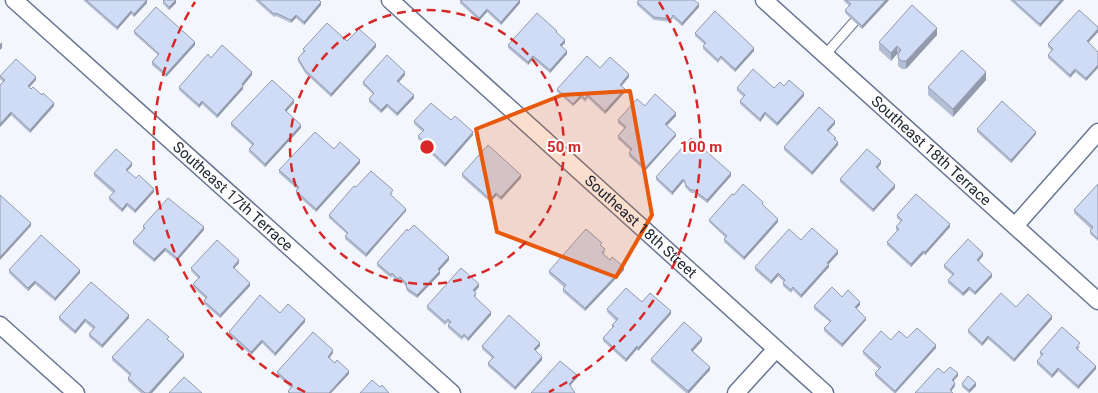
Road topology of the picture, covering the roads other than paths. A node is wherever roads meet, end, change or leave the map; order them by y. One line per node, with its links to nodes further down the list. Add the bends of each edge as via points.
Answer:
1 (14, 0): 12 (street, Southeast 17th Terrace)
2 (390, 0): 10 (street, Southeast 18th Street)
3 (764, 0): 5 (street, Southeast 18th Terrace)
4 (854, 22): 5 (lane)
5 (825, 55): 7 (street, Southeast 18th Terrace)
6 (1098, 132): 7 (street)
7 (1014, 226): 8 (street, Southeast 18th Terrace)
8 (1098, 301)
9 (0, 325): 11 (street)
10 (776, 349): 13 (street); 14 (street, Southeast 18th Street)
11 (76, 393)
12 (452, 393)
13 (736, 393)
14 (825, 393)

